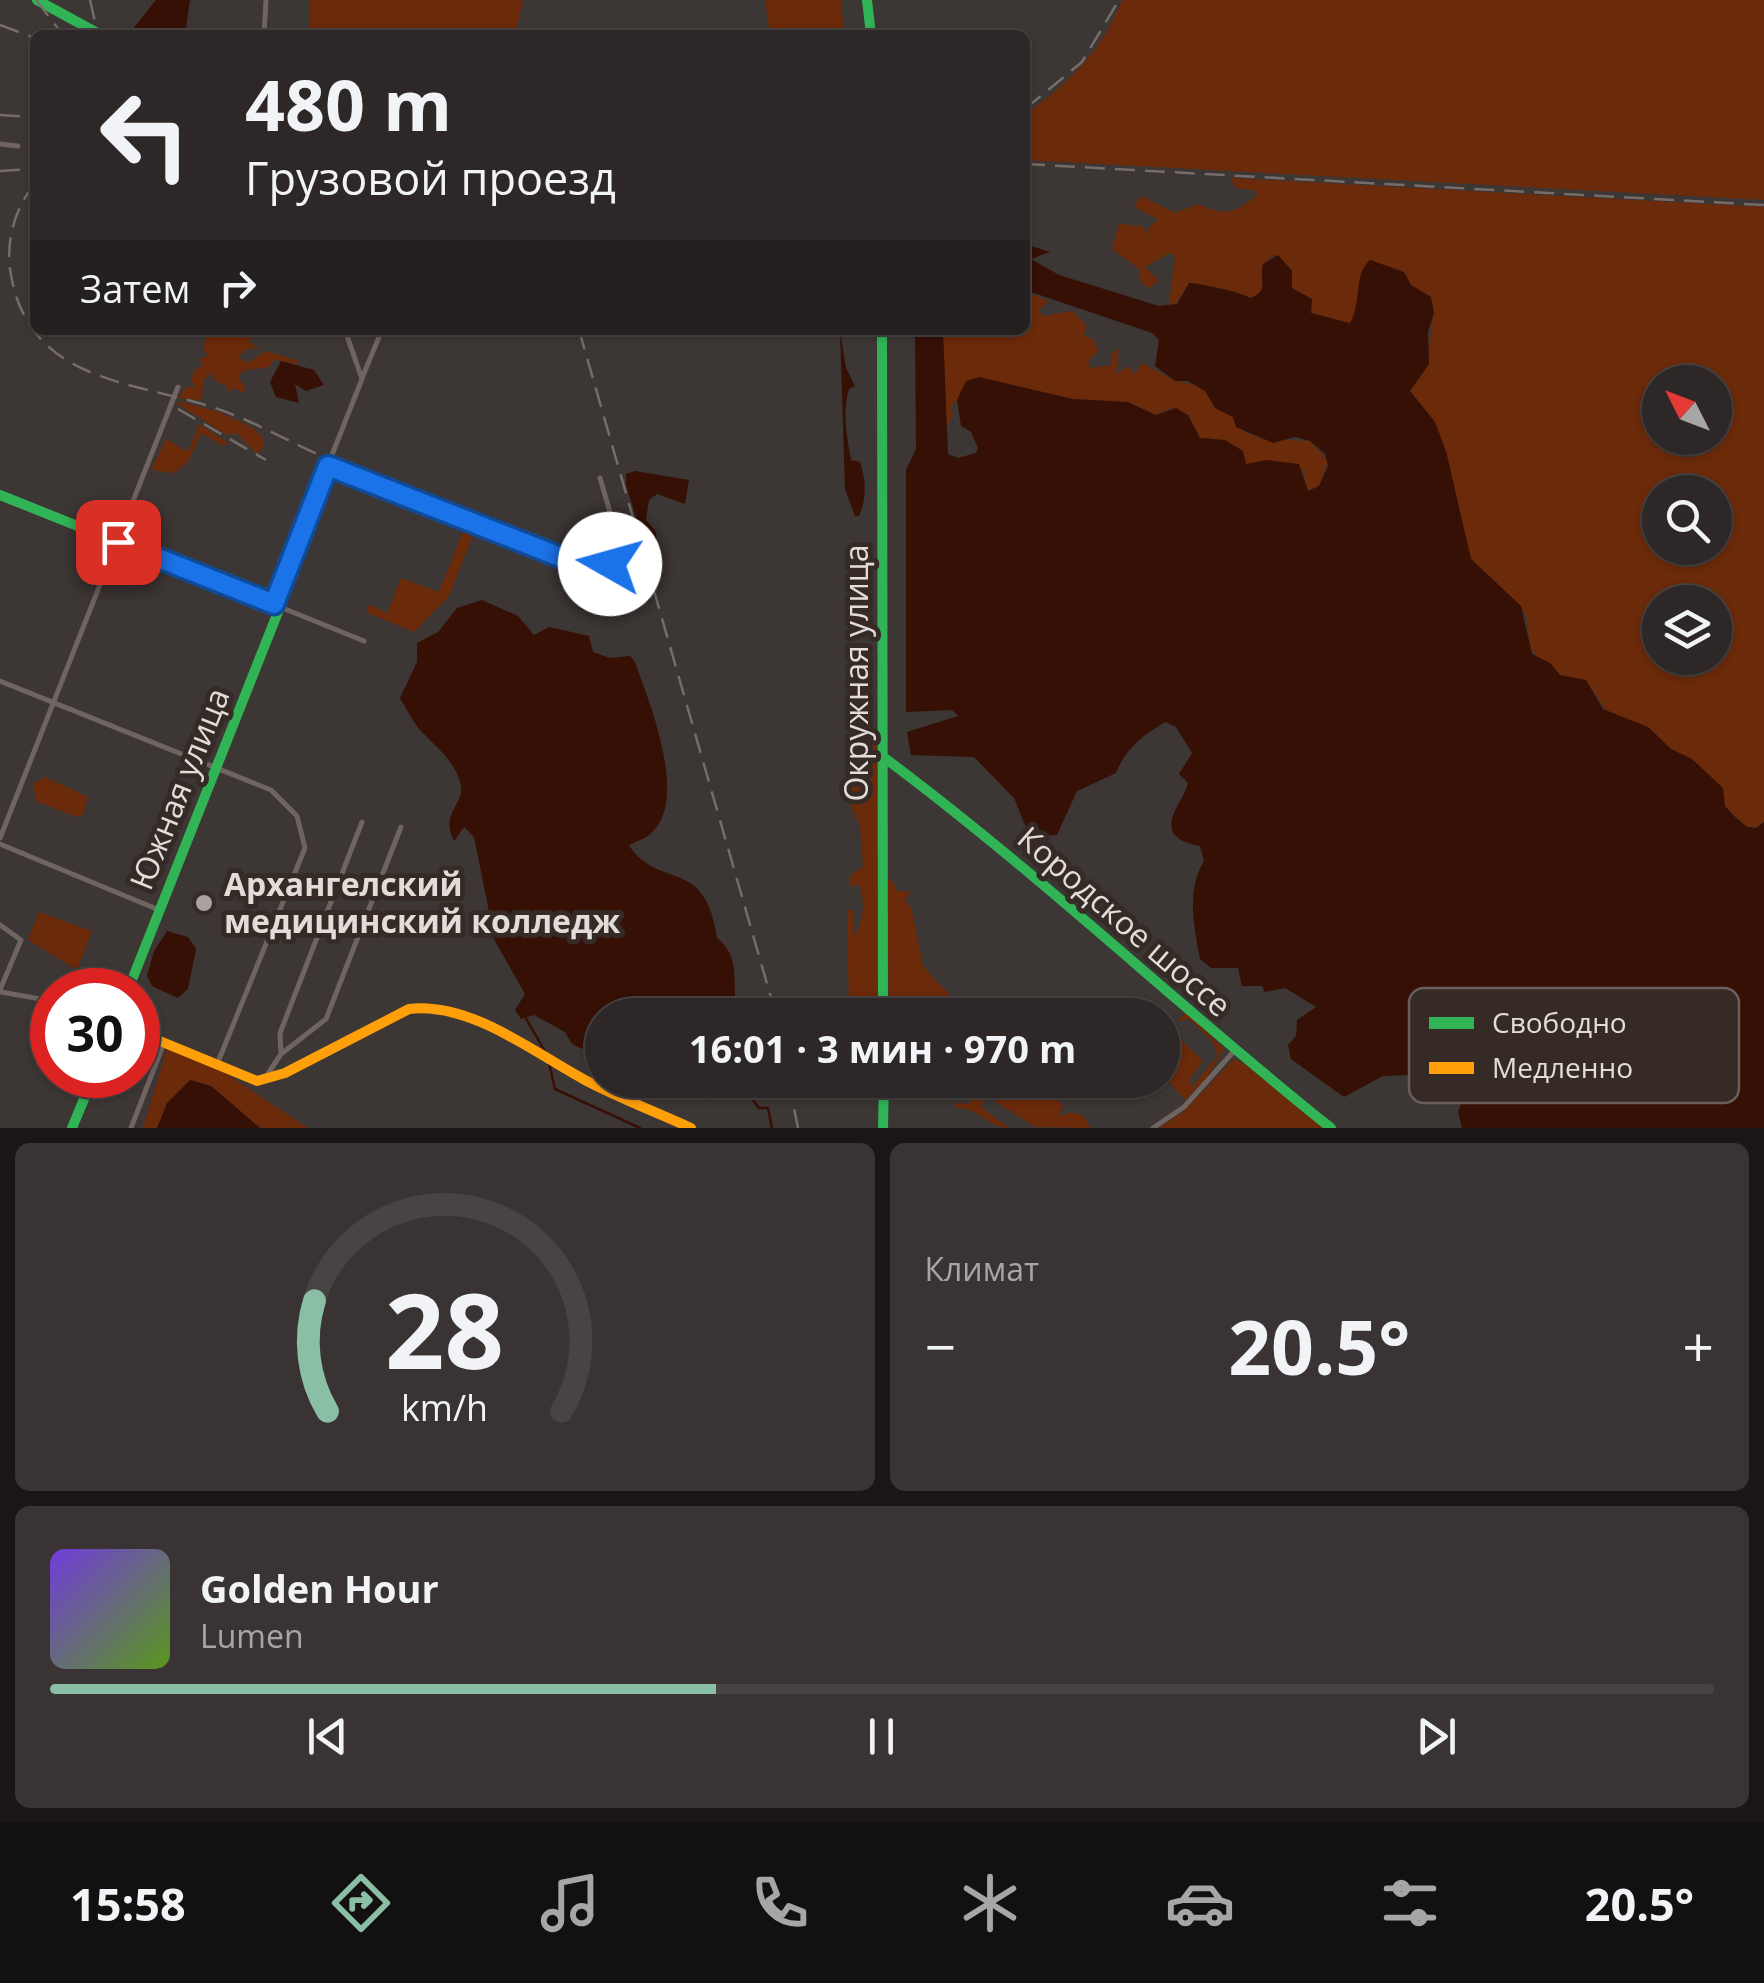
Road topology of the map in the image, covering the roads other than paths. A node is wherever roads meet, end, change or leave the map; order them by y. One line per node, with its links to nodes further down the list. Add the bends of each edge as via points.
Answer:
1 (37, 0): 4 (main road)
2 (266, 0): 5 (street)
3 (867, 0): 6 (main road)
4 (92, 30)
5 (264, 30)
6 (870, 30)
7 (0, 144): 8 (street)
8 (18, 146)
9 (347, 335): 12 (street)
10 (380, 335): 12 (street)
11 (882, 335): 22 (main road, Окружная улица)
12 (362, 379): 14 (street)
13 (178, 387): 17 (street)
14 (328, 466): 15 (street, via 598,570 620,546); 18 (street)
15 (600, 478)
16 (0, 494): 17 (main road)
17 (118, 542): 18 (main road); 21 (street)
18 (277, 606): 19 (street); 23 (main road, Южная улица)
19 (364, 640)
20 (0, 681): 21 (street)
21 (55, 702): 23 (street); 26 (street)
22 (882, 756): 32 (main road, Окружная улица); 35 (main road, Кородское шоссе, via 980,830)
23 (216, 768): 27 (main road, Южная улица); 37 (street, via 279,795 306,838)
24 (362, 822): 36 (street, via 280,1033)
25 (401, 827): 36 (street, via 326,1019)
26 (0, 841): 27 (street)
27 (159, 910): 29 (main road, Южная улица)
28 (0, 925): 30 (street, via 21,940)
29 (137, 968)
30 (0, 991): 31 (street)
31 (30, 997)
32 (884, 998)
33 (160, 1041): 34 (main road)
34 (164, 1043): 37 (main road); 42 (street)
35 (1234, 1051): 45 (street, via 1184,1108); 46 (main road, Кородское шоссе)
36 (282, 1054): 38 (street)
37 (218, 1062): 38 (main road, via 246,1080)
38 (264, 1080): 43 (main road, via 426,1005)
39 (84, 1098): 41 (main road)
40 (884, 1098): 44 (main road)
41 (72, 1128)
42 (131, 1128)
43 (691, 1128)
44 (884, 1128)
45 (1154, 1128)
46 (1331, 1128)

